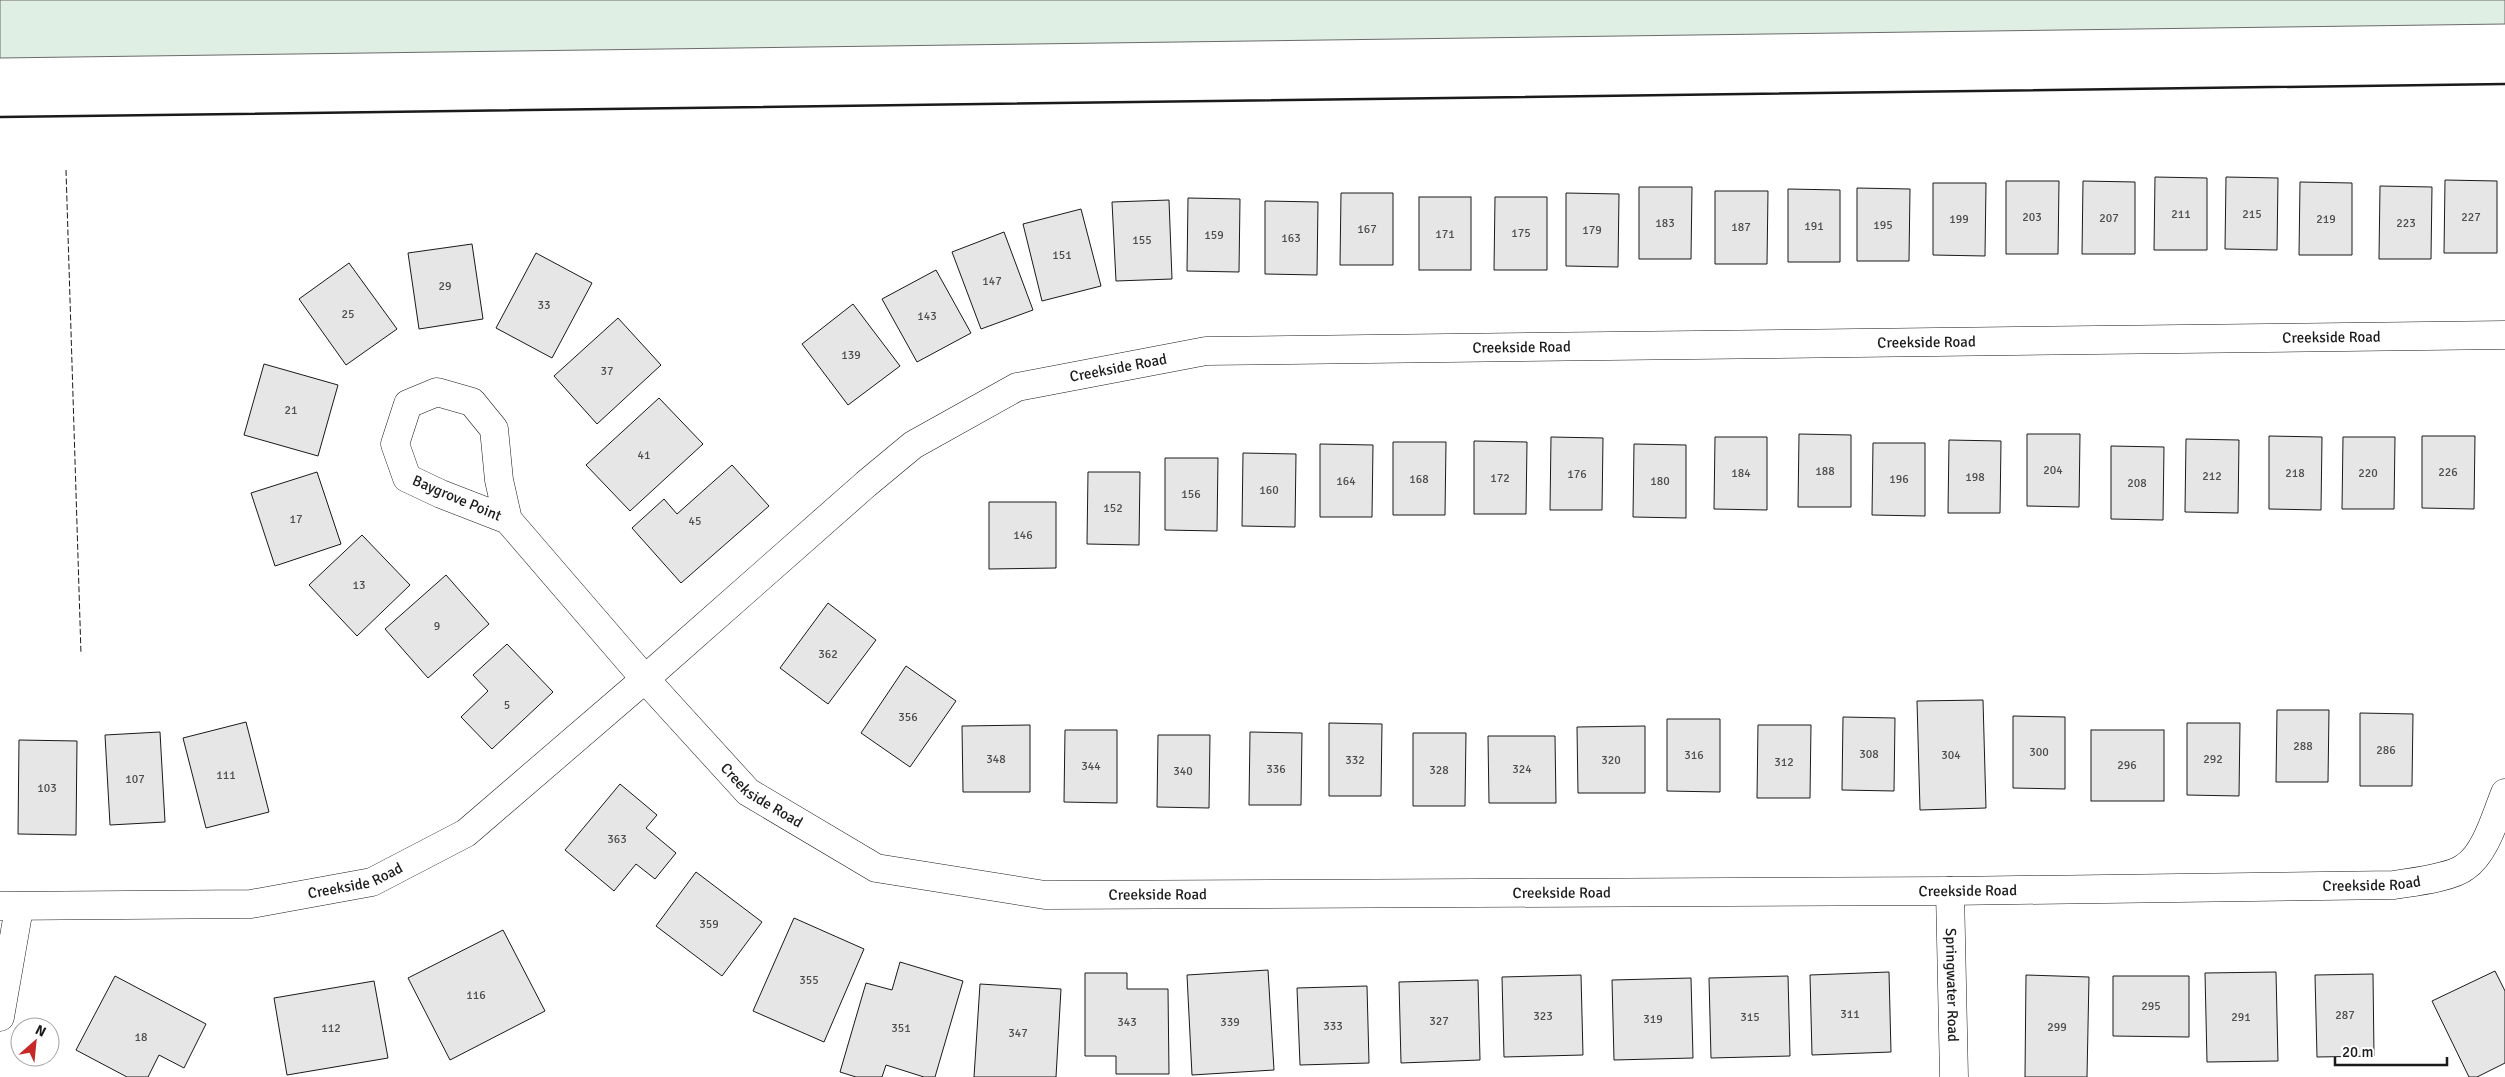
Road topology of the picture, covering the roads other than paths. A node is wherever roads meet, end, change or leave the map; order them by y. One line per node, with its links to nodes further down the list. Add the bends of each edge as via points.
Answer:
1 (2505, 335): 3 (street, Creekside Road, via 1197,353 1018,387 913,445)
2 (508, 520): 2 (street, Baygrove Point, via 499,480 494,429 472,402 437,392 408,404 395,444 407,478); 3 (street, Baygrove Point)
3 (645, 680): 5 (street, Creekside Road, via 748,792 876,868 1045,894); 6 (street, Creekside Road, via 466,833 372,882 251,904)
4 (2505, 793): 5 (street, Creekside Road, via 2484,844 2465,868 2432,879 2394,885)
5 (1950, 891): 8 (street, Springwater Road)
6 (10, 907): 7 (street)
7 (0, 1017)
8 (1954, 1077)

